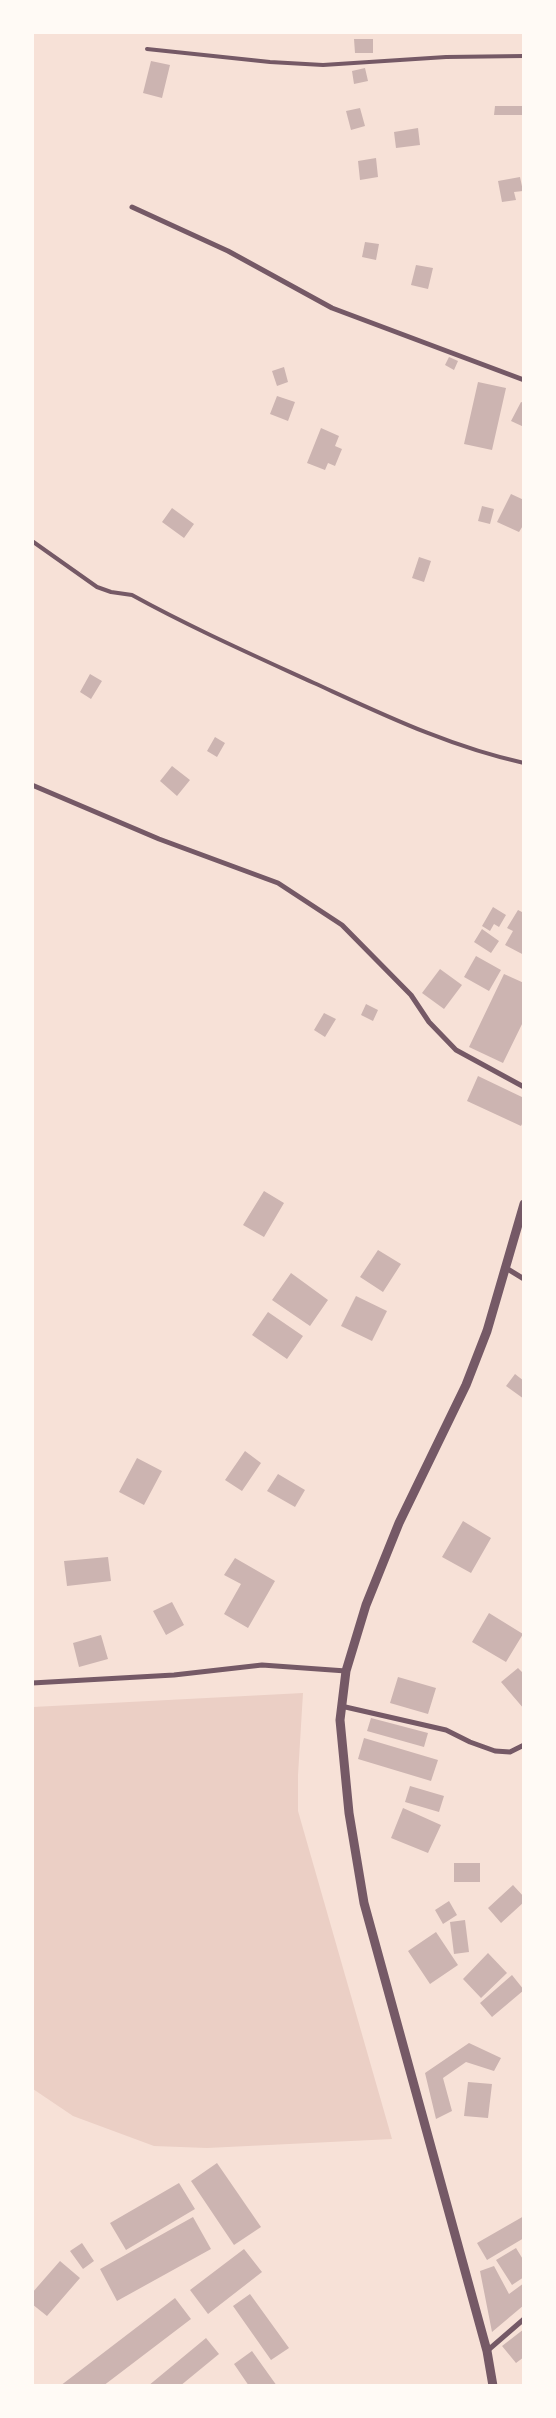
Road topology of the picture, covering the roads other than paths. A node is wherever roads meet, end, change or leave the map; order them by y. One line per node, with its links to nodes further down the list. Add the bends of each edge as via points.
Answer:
1 (147, 49): 2 (lane, via 323,65)
2 (524, 56)
3 (132, 207): 4 (street, via 237,256 332,308)
4 (524, 380)
5 (32, 541): 6 (lane, via 97,587 132,595 395,720 460,745)
6 (524, 763)
7 (32, 785): 8 (street, via 159,839 278,883 342,925 411,995 429,1022 456,1050)
8 (524, 1087)
9 (524, 1204): 10 (street)
10 (506, 1268): 11 (street); 12 (street, via 466,1385 399,1523 366,1605)
11 (524, 1278)
12 (346, 1671): 13 (street, via 262,1665 174,1675); 14 (street)
13 (32, 1683)
14 (342, 1706): 15 (street, via 446,1730 495,1751 510,1752); 17 (street, via 340,1720 349,1813 364,1903)
15 (524, 1745)
16 (524, 2318): 17 (street)
17 (487, 2351): 18 (street)
18 (493, 2386)

